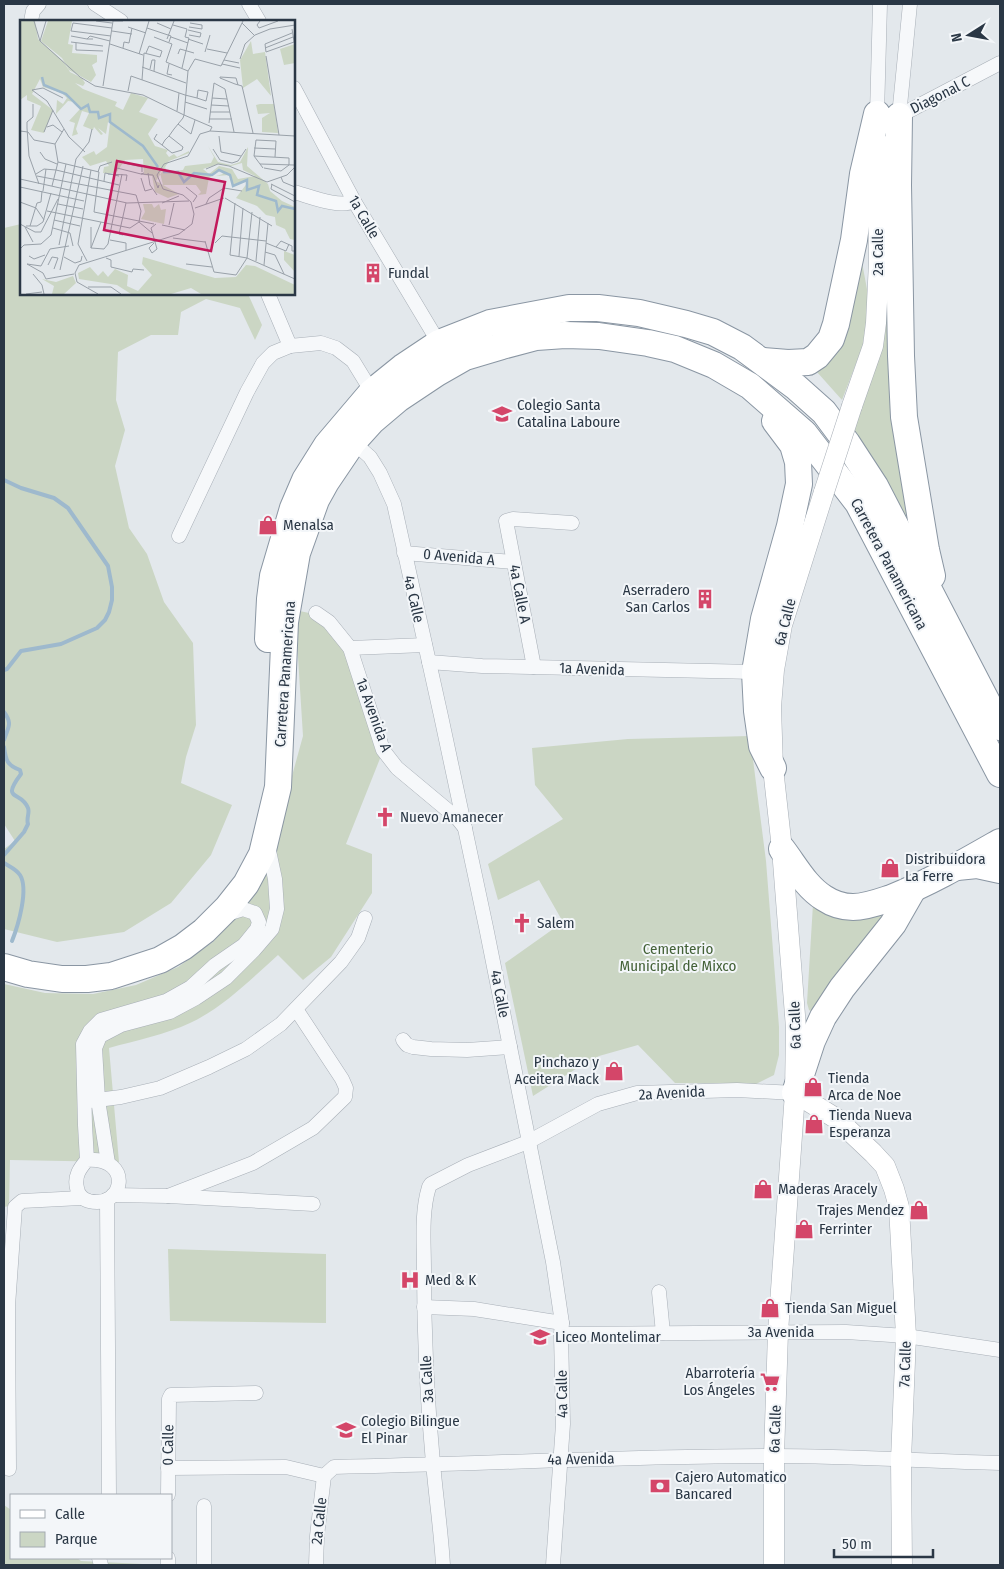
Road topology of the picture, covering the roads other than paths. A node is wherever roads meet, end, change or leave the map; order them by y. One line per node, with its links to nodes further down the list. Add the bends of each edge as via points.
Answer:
1 (39, 4): 6 (street)
2 (95, 4): 7 (street)
3 (249, 4): 8 (street)
4 (880, 4): 11 (street, 2a Calle)
5 (910, 4): 11 (street, 2a Calle)
6 (31, 20)
7 (119, 20)
8 (258, 20)
9 (1000, 63): 11 (street, Diagonal C)
10 (295, 90): 13 (street, 1a Calle)
11 (888, 115): 17 (highway, via 864,174 854,240 831,339 808,362); 21 (street, 2a Calle, bridge, via 873,346); 27 (highway, via 898,184 904,417 926,550)
12 (295, 192): 13 (street, via 340,204)
13 (354, 201): 15 (street, 1a Calle)
14 (268, 295): 16 (street)
15 (439, 344): 17 (highway, Carretera Panamericana, via 490,323 570,308 598,308 639,313 713,332); 19 (highway, Carretera Panamericana)
16 (290, 346): 19 (street, via 321,343 336,348 353,361); 23 (street, via 273,353 263,363)
17 (763, 361): 27 (highway, Carretera Panamericana, via 824,412 847,443 875,486)
18 (750, 386): 20 (highway, Carretera Panamericana, via 714,365 675,349 599,336 536,337 465,357 437,372 398,398); 32 (highway, via 793,445 799,484 764,619); 35 (highway, Carretera Panamericana, via 804,433 858,503)
19 (372, 392): 45 (highway, Carretera Panamericana, via 327,445 305,480 290,517 273,576 270,600 258,801 244,849 229,877 191,920 166,938 116,959 88,963)
20 (353, 442): 24 (street, 4a Calle, via 370,457 394,504); 37 (highway, Carretera Panamericana, via 316,500 297,553 285,622 278,787)
21 (824, 492): 34 (street, 6a Calle, via 782,625 771,707)
22 (572, 523): 25 (street, 4a Calle A, via 506,521)
23 (179, 536)
24 (404, 553): 25 (street, 0 Avenida A); 28 (street, 4a Calle)
25 (514, 562): 31 (street, 4a Calle A)
26 (316, 613): 29 (street, 1a Avenida A, via 330,622)
27 (948, 626): 33 (highway, Carretera Panamericana)
28 (425, 645): 29 (street); 30 (street, 4a Calle)
29 (350, 648): 36 (street, 1a Avenida A, via 383,750 397,768 457,818)
30 (429, 662): 31 (street, 1a Avenida); 36 (street, 4a Calle)
31 (534, 668): 32 (street, 1a Avenida)
32 (755, 672): 34 (highway, via 762,746)
33 (1000, 727)
34 (773, 768): 39 (street, 6a Calle)
35 (1000, 774)
36 (465, 829): 49 (street, 4a Calle)
37 (266, 836): 44 (highway, Carretera Panamericana, via 262,854 246,884); 51 (street, via 277,909 272,929 226,978 196,998 170,1012 120,1025 100,1036 95,1048)
38 (1000, 842): 40 (highway)
39 (782, 848): 42 (highway, via 808,885 836,904 867,906); 50 (street, 6a Calle)
40 (957, 867): 41 (highway, via 977,865); 42 (highway)
41 (1000, 870)
42 (913, 889): 50 (highway, via 893,924 823,1017 812,1041)
43 (365, 918): 47 (street, via 358,938 341,962)
44 (217, 920): 46 (highway, Carretera Panamericana, via 194,940 160,960 112,976 62,979); 51 (street, via 243,909 255,913 258,922 257,929 244,944 190,987 166,1001 100,1020 95,1025 83,1044)
45 (4, 950)
46 (4, 967)
47 (296, 1009): 51 (street, via 252,1045 209,1067 160,1088); 57 (street, via 342,1079 346,1088 344,1097 313,1128 253,1164)
48 (403, 1040): 49 (street, via 413,1047 430,1049)
49 (510, 1047): 52 (street, 4a Calle)
50 (803, 1089): 52 (street, 2a Avenida, via 637,1093 598,1104); 55 (street, 2a Avenida); 65 (street, 6a Calle)
51 (91, 1101): 53 (street); 54 (street)
52 (528, 1142): 56 (street, 2a Avenida, via 468,1165 431,1184); 64 (street, 4a Calle, via 553,1262)
53 (87, 1160): 54 (street); 58 (street, via 77,1173 77,1190)
54 (108, 1162): 59 (street, via 119,1182)
55 (885, 1166): 67 (street, 7a Calle, via 898,1206)
56 (428, 1192): 62 (street, 3a Calle)
57 (168, 1196): 59 (street); 60 (street)
58 (81, 1198): 59 (street, via 99,1203); 63 (street, via 22,1202 15,1207)
59 (110, 1198): 78 (street)
60 (313, 1204)
61 (659, 1292): 66 (street)
62 (424, 1307): 64 (street, 3a Avenida, via 474,1309); 74 (street, 3a Calle)
63 (6, 1308): 76 (street)
64 (561, 1329): 66 (street, 3a Avenida); 71 (street, 4a Calle)
65 (778, 1332): 66 (street, 3a Avenida); 67 (street, 3a Avenida); 70 (street, 6a Calle)
66 (663, 1333)
67 (906, 1336): 68 (street, 3a Avenida); 72 (street, 7a Calle)
68 (1000, 1350)
69 (256, 1392): 75 (street, 0 Calle, via 171,1395)
70 (774, 1456): 71 (street, 4a Avenida); 72 (street, 4a Avenida); 85 (street, 6a Calle)
71 (561, 1459): 74 (street, 4a Avenida); 84 (street, 4a Calle)
72 (901, 1460): 73 (street, 4a Avenida); 86 (street, 7a Calle)
73 (1000, 1463)
74 (433, 1465): 77 (street, 4a Avenida, via 334,1467); 83 (street, 3a Calle)
75 (168, 1468): 77 (street, via 286,1467); 79 (street, 0 Calle)
76 (9, 1469)
77 (324, 1476): 82 (street, 2a Calle)
78 (109, 1494)
79 (168, 1494)
80 (204, 1506): 81 (street)
81 (204, 1565)
82 (316, 1565)
83 (443, 1565)
84 (553, 1565)
85 (774, 1565)
86 (902, 1565)

